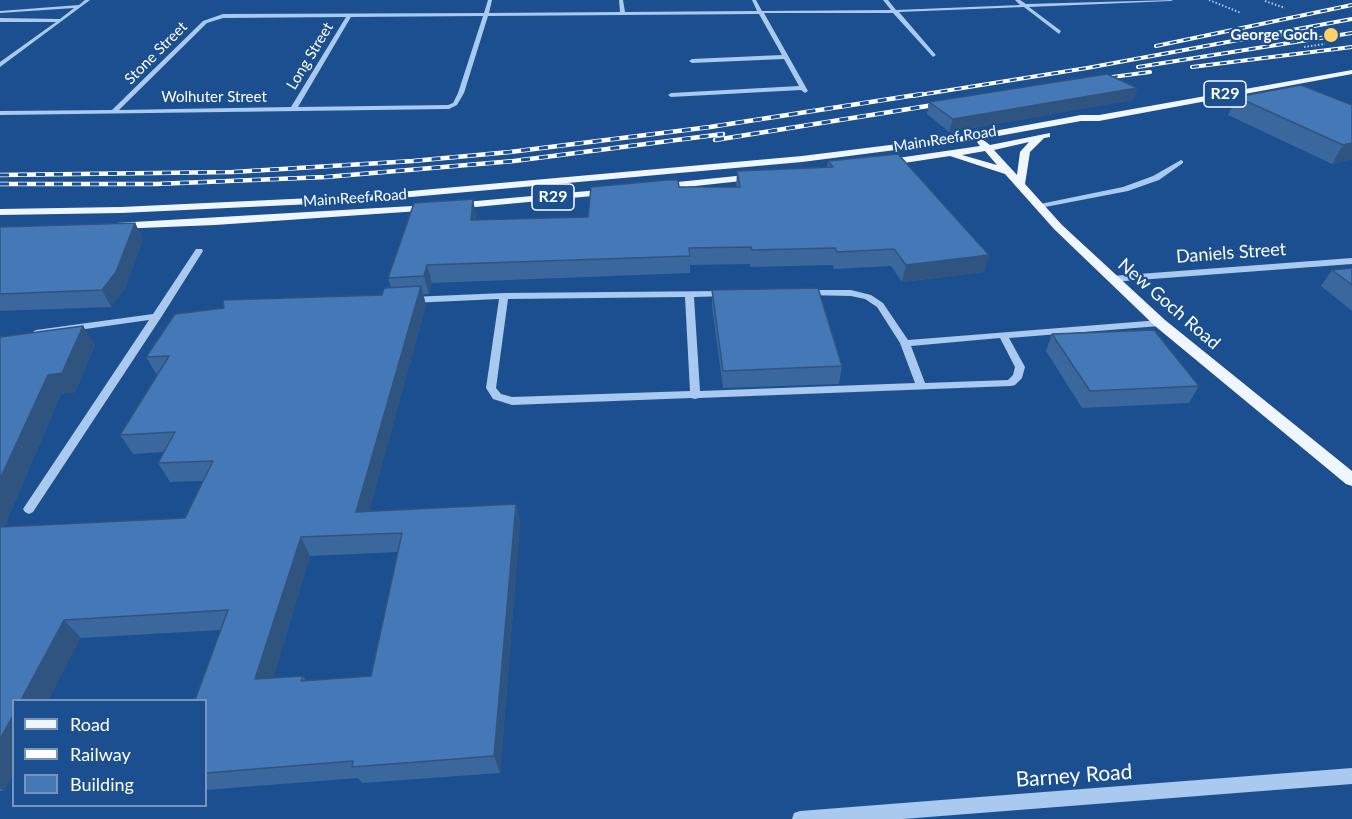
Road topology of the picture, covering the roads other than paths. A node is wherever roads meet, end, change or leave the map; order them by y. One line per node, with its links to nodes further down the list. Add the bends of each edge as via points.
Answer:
1 (88, 0): 9 (street)
2 (490, 0): 15 (street)
3 (621, 0): 14 (street)
4 (754, 0): 13 (street)
5 (885, 0): 11 (street)
6 (1017, 0): 10 (street)
7 (1171, 0): 8 (street)
8 (1150, 1): 10 (street)
9 (80, 6): 12 (street); 18 (street)
10 (1026, 7): 11 (street); 19 (street)
11 (896, 11): 13 (street); 20 (street)
12 (0, 12)
13 (761, 12): 14 (street); 21 (street)
14 (623, 13): 15 (street)
15 (487, 14): 16 (street); 26 (street, Wolhuter Street, via 458,101 449,107)
16 (349, 15): 26 (street, Long Street); 27 (street, Stone Street, via 217,17 205,22)
17 (0, 20): 18 (street)
18 (59, 20): 23 (street)
19 (1059, 32)
20 (933, 55)
21 (786, 57): 22 (street); 25 (street, via 804,89)
22 (692, 61)
23 (0, 65)
24 (1352, 72): 29 (main road, Main Reef Road / R29)
25 (671, 95)
26 (292, 110): 27 (street, Wolhuter Street)
27 (114, 111): 28 (street, Wolhuter Street)
28 (0, 112)
29 (1099, 118): 30 (main road, Main Reef Road / R29, via 1094,125); 31 (main road, Main Reef Road / R29)
30 (1045, 135): 32 (main road, Main Reef Road / R29); 38 (main road, via 1025,152)
31 (978, 137): 32 (main road, New Goch Road); 42 (main road, Main Reef Road / R29, via 766,163 377,197 154,209)
32 (988, 148): 33 (main road, Main Reef Road / R29); 36 (main road, New Goch Road)
33 (952, 154): 35 (main road, Main Reef Road / R29); 36 (main road)
34 (1181, 162): 41 (street, via 1156,178 1125,189)
35 (870, 165)
36 (1009, 172): 38 (main road, New Goch Road)
37 (767, 175): 39 (main road)
38 (1020, 184): 41 (main road, New Goch Road)
39 (644, 188)
40 (622, 191): 43 (main road, Main Reef Road / R29, via 330,215)
41 (1040, 206): 46 (main road, New Goch Road)
42 (0, 212)
43 (99, 226)
44 (199, 251): 52 (street)
45 (1352, 261): 46 (street, Daniels Street)
46 (1112, 279): 53 (main road, New Goch Road)
47 (794, 293): 56 (street, via 851,293 868,297 880,304)
48 (736, 294): 49 (street)
49 (689, 295): 50 (street); 58 (street)
50 (504, 296): 51 (street); 58 (street, via 492,388 497,397 512,401)
51 (398, 301)
52 (157, 316): 54 (street); 60 (street)
53 (1160, 323): 55 (street); 59 (main road, New Goch Road)
54 (22, 334)
55 (1003, 335): 56 (street); 57 (street, via 1020,367 1011,383)
56 (905, 343): 57 (street)
57 (921, 387): 58 (street)
58 (695, 396)
59 (1352, 480)
60 (29, 509)
61 (1352, 776): 62 (street, Barney Road)
62 (800, 819)

